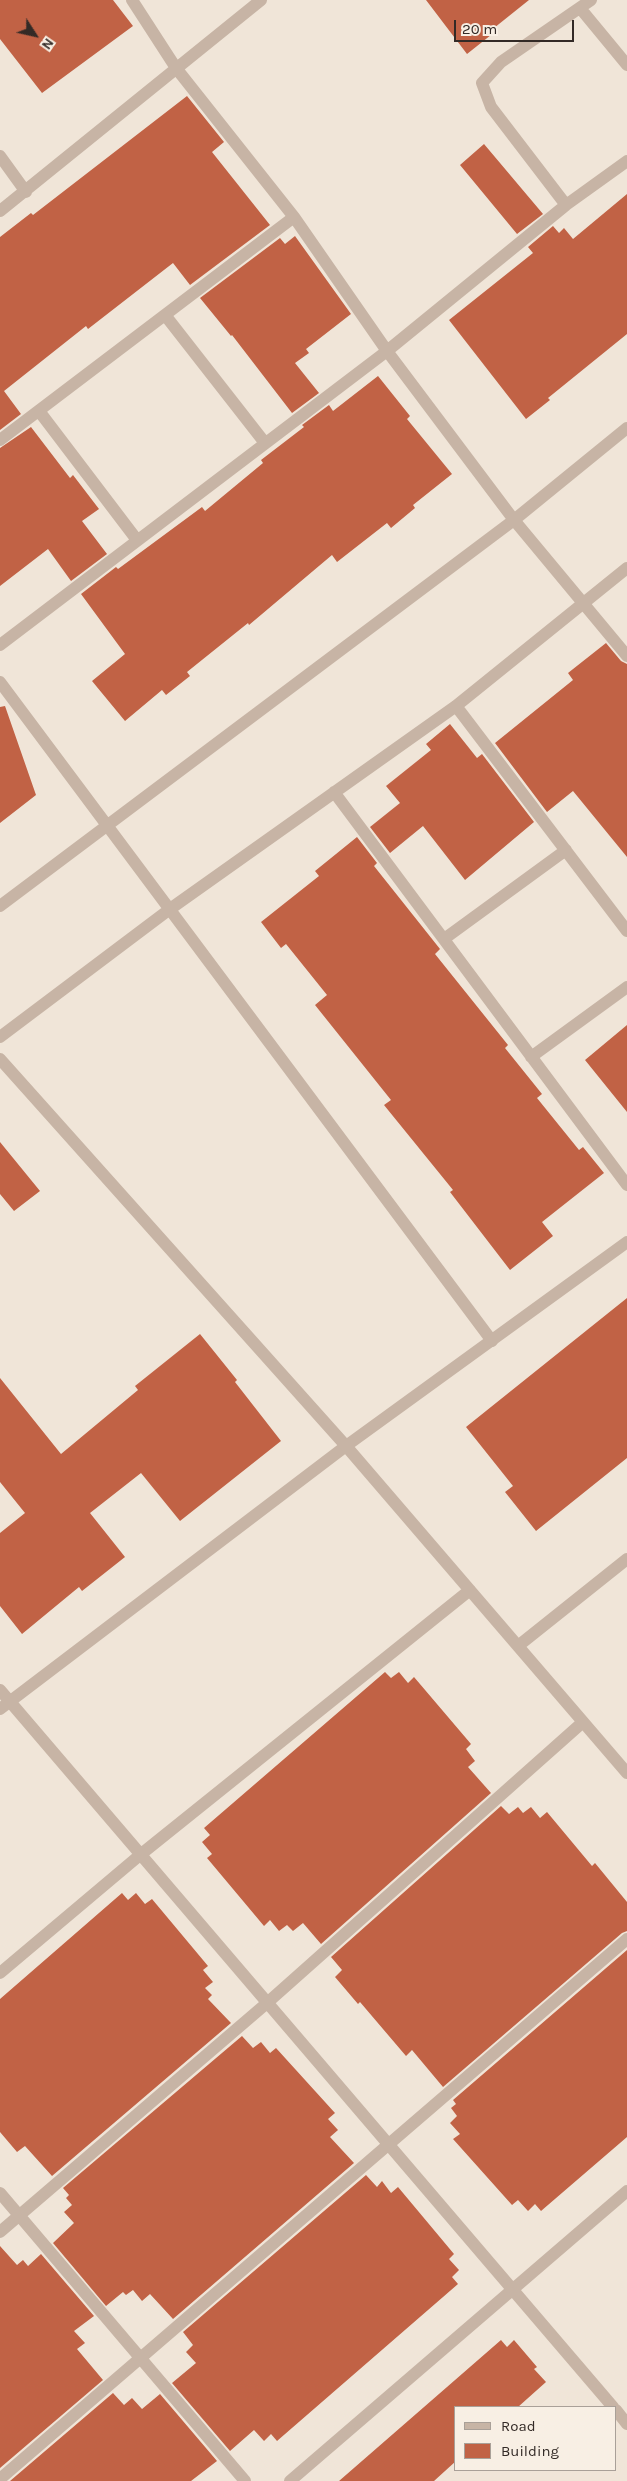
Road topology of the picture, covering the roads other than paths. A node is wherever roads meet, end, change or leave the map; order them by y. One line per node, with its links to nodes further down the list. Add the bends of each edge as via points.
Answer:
1 (132, 0): 6 (street)
2 (261, 0): 6 (street)
3 (591, 0): 4 (street)
4 (580, 8): 5 (street); 10 (street, via 501,62 482,83 491,107)
5 (627, 65)
6 (176, 68): 9 (street); 12 (street)
7 (0, 156): 9 (street)
8 (627, 161): 10 (street)
9 (26, 192): 11 (street)
10 (566, 205): 14 (street)
11 (0, 211)
12 (294, 217): 13 (street); 14 (street)
13 (165, 315): 15 (street); 18 (street)
14 (387, 351): 18 (street); 19 (street)
15 (39, 411): 17 (street); 20 (street)
16 (627, 428): 19 (street)
17 (0, 440)
18 (265, 443): 20 (street)
19 (514, 520): 22 (street); 28 (street)
20 (137, 540): 23 (street)
21 (627, 568): 22 (street)
22 (583, 602): 24 (street); 26 (street)
23 (0, 645)
24 (627, 656)
25 (0, 682): 28 (street)
26 (456, 706): 27 (street); 29 (street)
27 (334, 792): 31 (street); 33 (street)
28 (107, 825): 30 (street); 31 (street)
29 (566, 850): 32 (street); 33 (street)
30 (0, 906)
31 (170, 909): 35 (street); 40 (street)
32 (627, 931)
33 (444, 939): 36 (street)
34 (627, 987): 36 (street)
35 (0, 1037)
36 (531, 1057): 38 (street)
37 (0, 1059): 41 (street)
38 (627, 1185)
39 (627, 1242): 40 (street)
40 (492, 1341): 41 (street)
41 (346, 1446): 43 (street); 46 (street)
42 (627, 1560): 44 (street)
43 (470, 1590): 44 (street); 49 (street)
44 (518, 1646): 47 (street)
45 (0, 1690): 46 (street)
46 (4, 1706): 49 (street)
47 (583, 1722): 48 (street); 52 (street)
48 (627, 1773)
49 (140, 1855): 51 (street); 52 (street)
50 (627, 1939): 53 (street)
51 (0, 1973)
52 (267, 2003): 53 (street); 56 (street)
53 (388, 2145): 58 (street); 59 (street)
54 (627, 2191): 58 (street)
55 (0, 2193): 56 (street)
56 (19, 2216): 57 (street); 59 (street)
57 (0, 2232)
58 (512, 2290): 60 (street); 65 (street)
59 (140, 2358): 63 (street); 64 (street)
60 (612, 2406)
61 (617, 2411): 62 (street)
62 (627, 2424)
63 (0, 2479)
64 (245, 2481)
65 (290, 2481)

